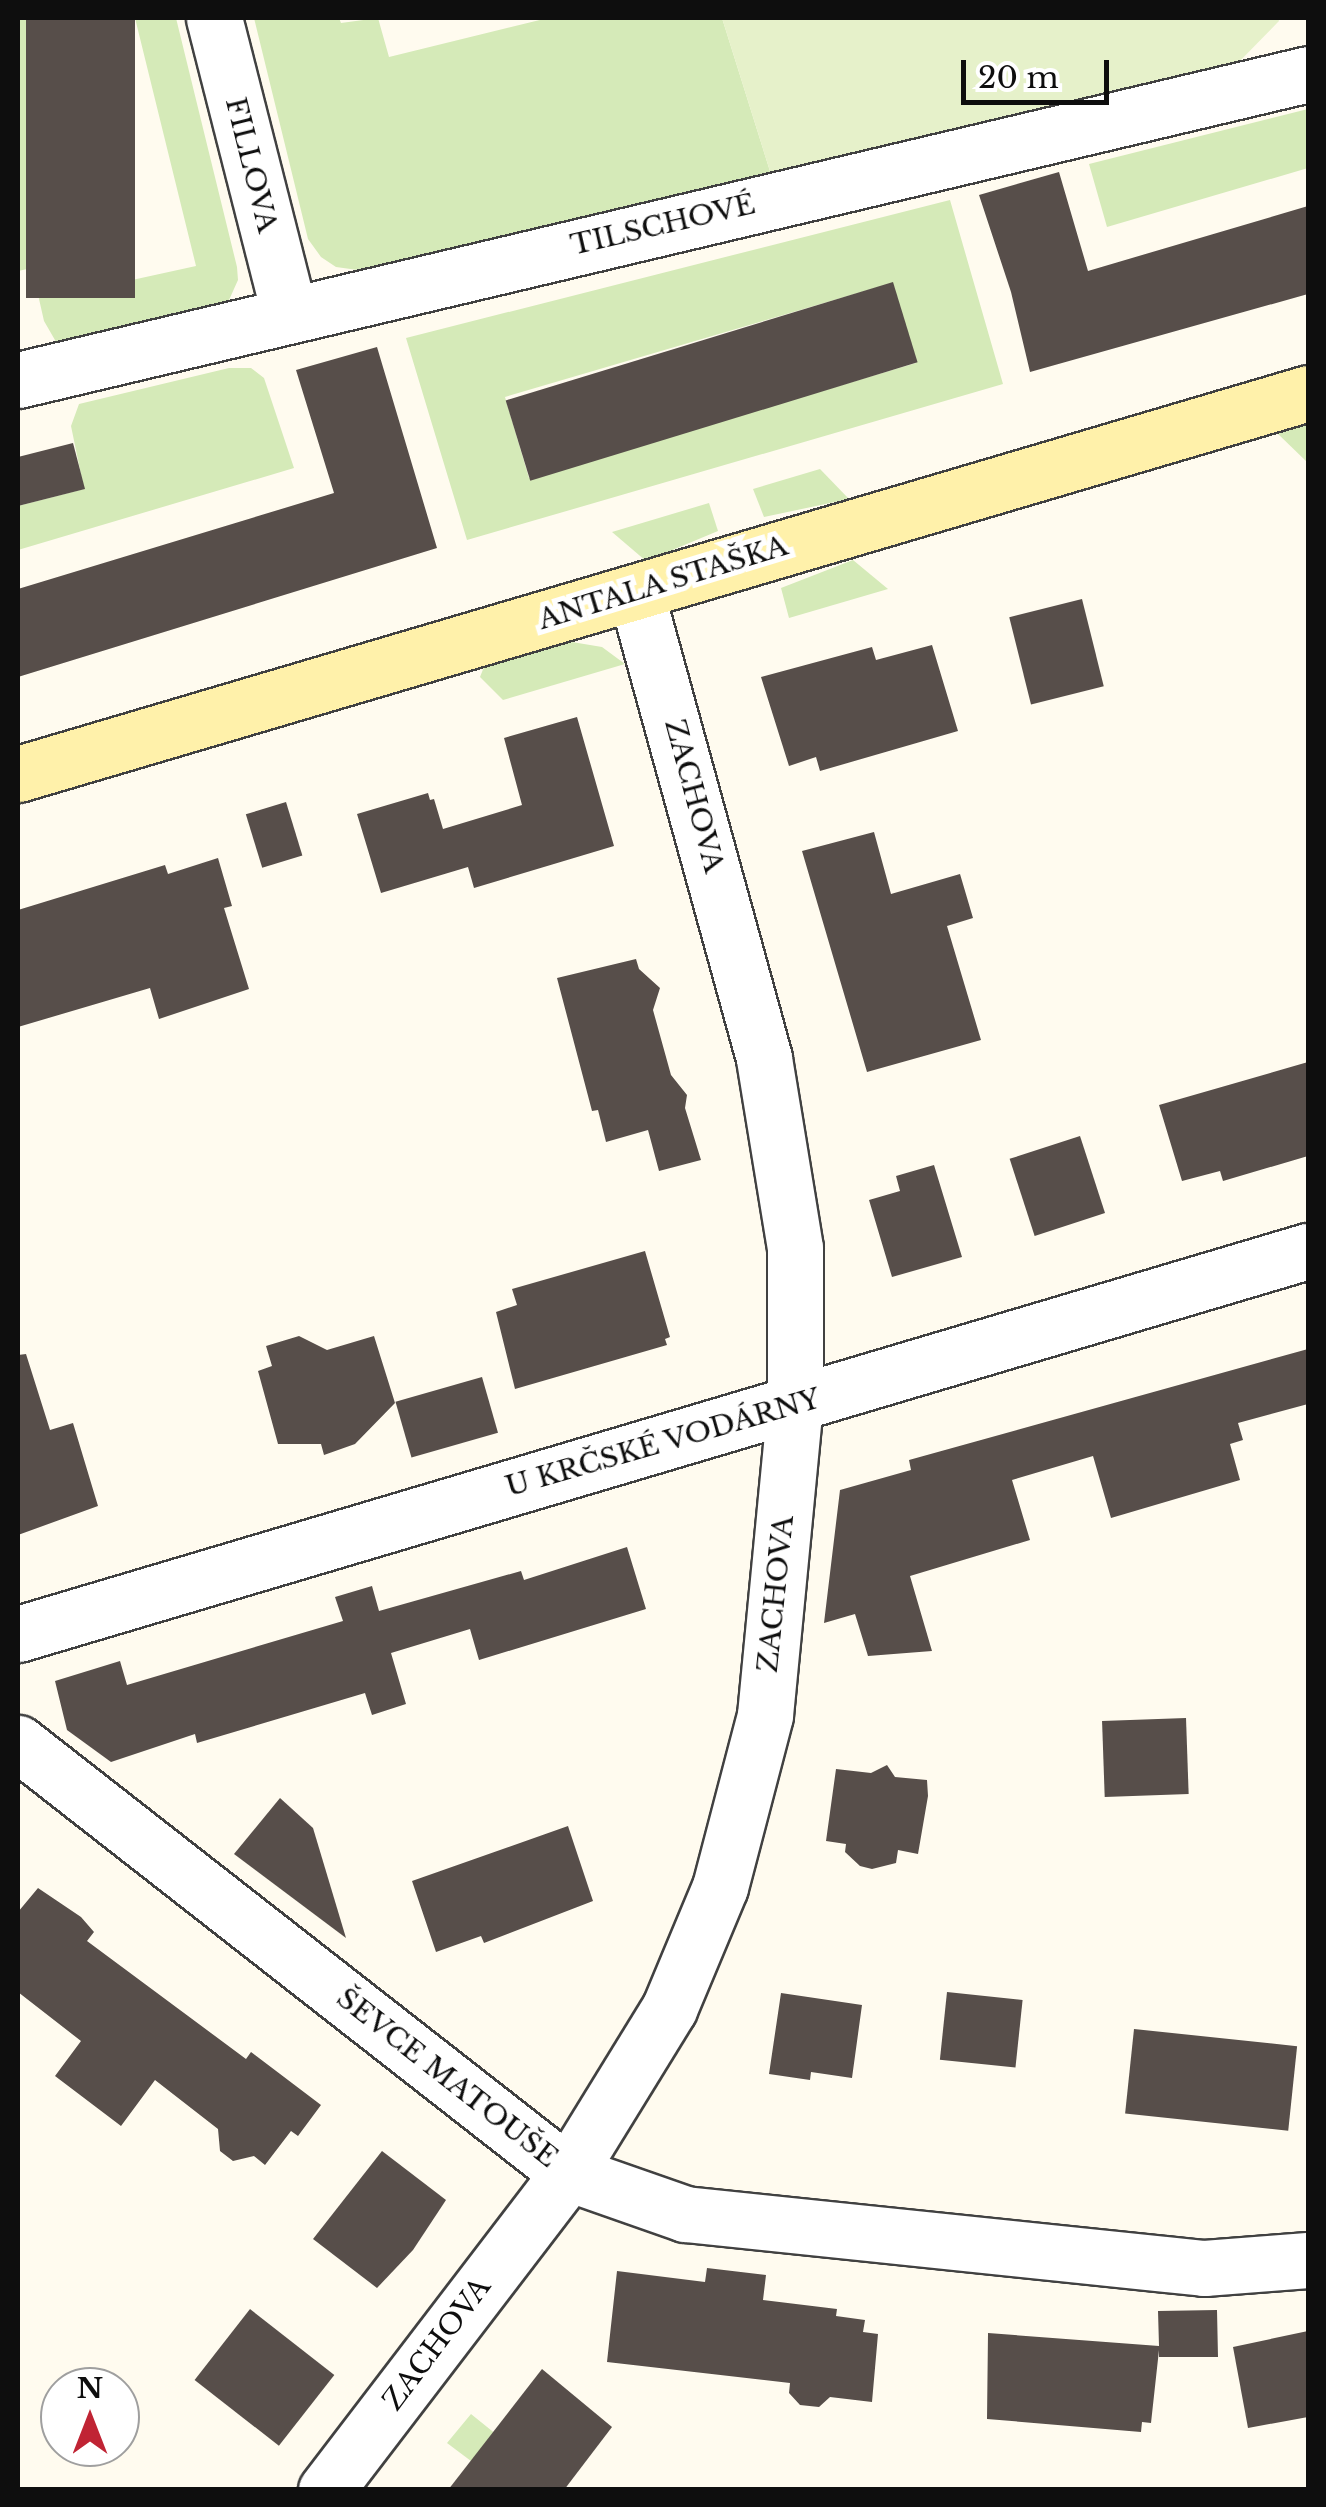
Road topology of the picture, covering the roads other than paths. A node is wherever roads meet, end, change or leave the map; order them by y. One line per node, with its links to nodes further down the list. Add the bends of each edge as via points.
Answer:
1 (214, 18): 3 (street, FILLOVA)
2 (1308, 74): 3 (street, TILSCHOVÉ)
3 (289, 313): 4 (street, TILSCHOVÉ)
4 (18, 380)
5 (1308, 393): 6 (street, ANTALA STAŠKA)
6 (636, 592): 7 (street, ANTALA STAŠKA); 9 (street, ZACHOVA, via 764,1058 796,1248)
7 (18, 774)
8 (1308, 1251): 9 (street, U KRČSKÉ VODÁRNY)
9 (795, 1404): 10 (street, U KRČSKÉ VODÁRNY); 12 (street, ZACHOVA, via 764,1715 720,1888 669,2010)
10 (18, 1634)
11 (18, 1742): 12 (street, ŠEVCE MATOUŠE)
12 (568, 2173): 13 (street, ŠEVCE MATOUŠE, via 685,2214 1204,2268); 14 (street, ZACHOVA)
13 (1308, 2260)
14 (326, 2490)

